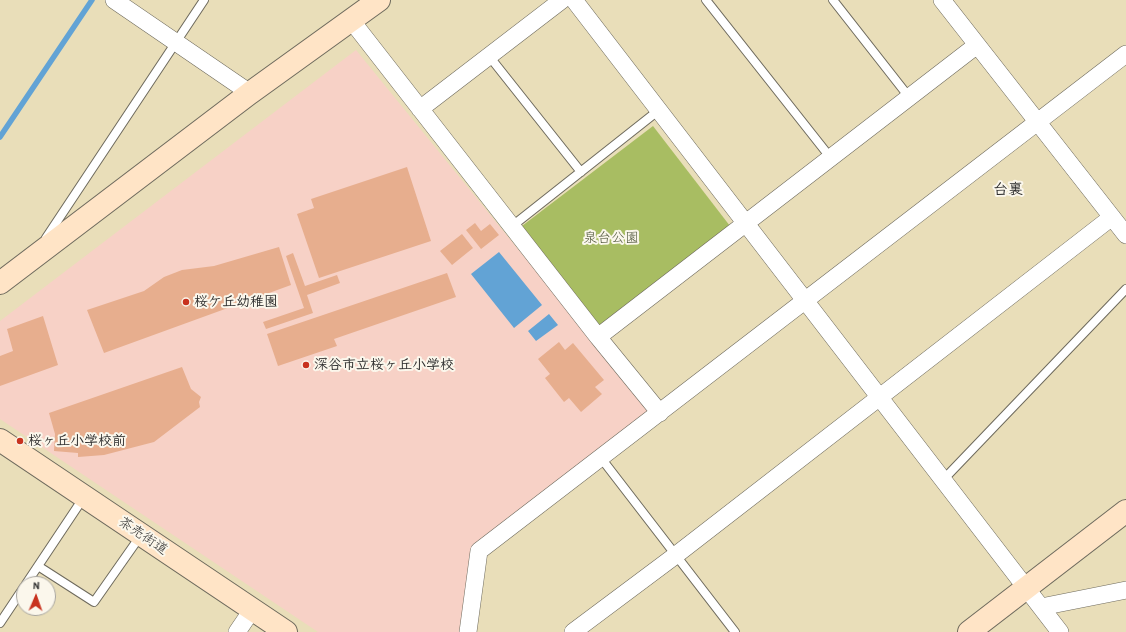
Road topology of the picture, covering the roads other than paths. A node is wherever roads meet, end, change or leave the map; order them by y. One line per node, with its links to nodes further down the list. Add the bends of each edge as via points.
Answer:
1 (114, 0): 10 (street)
2 (204, 0): 10 (lane)
3 (379, 0): 9 (street)
4 (562, 0): 13 (street)
5 (574, 0): 17 (street)
6 (706, 0): 19 (lane)
7 (833, 0): 15 (lane)
8 (942, 0): 11 (street)
9 (351, 20): 14 (street); 16 (street)
10 (176, 42): 14 (street); 25 (lane)
11 (978, 45): 15 (street); 18 (street)
12 (1126, 54): 18 (street)
13 (489, 56): 16 (street); 20 (lane)
14 (250, 93): 25 (street)
15 (908, 97): 19 (street)
16 (420, 109): 23 (street)
17 (659, 110): 20 (lane); 22 (street)
18 (1037, 121): 21 (street); 28 (street)
19 (830, 157): 22 (street)
20 (581, 172): 23 (lane)
21 (1112, 217): 24 (street); 30 (street)
22 (745, 222): 28 (street); 29 (street)
23 (512, 227): 29 (street)
24 (1126, 235)
25 (34, 257): 26 (street)
26 (0, 283)
27 (1126, 289): 34 (lane)
28 (805, 301): 30 (street); 31 (street)
29 (598, 337): 31 (street)
30 (880, 397): 34 (street); 38 (street)
31 (660, 413): 33 (street)
32 (0, 440): 35 (street, 茶売街道)
33 (601, 458): 38 (lane); 49 (street, via 479,551)
34 (943, 480): 41 (street)
35 (84, 497): 37 (street, 茶売街道); 39 (lane)
36 (1126, 511): 41 (street)
37 (141, 535): 39 (lane, via 94,602); 45 (street, 茶売街道)
38 (676, 555): 50 (street); 51 (lane)
39 (38, 566): 40 (lane)
40 (31, 576)
41 (1026, 588): 44 (street); 52 (street)
42 (1126, 590): 44 (street)
43 (16, 599): 46 (lane)
44 (1041, 607): 53 (street)
45 (252, 610): 47 (street); 48 (street, 茶売街道)
46 (0, 623)
47 (237, 632)
48 (286, 632)
49 (468, 632)
50 (572, 632)
51 (735, 632)
52 (969, 632)
53 (1060, 632)

